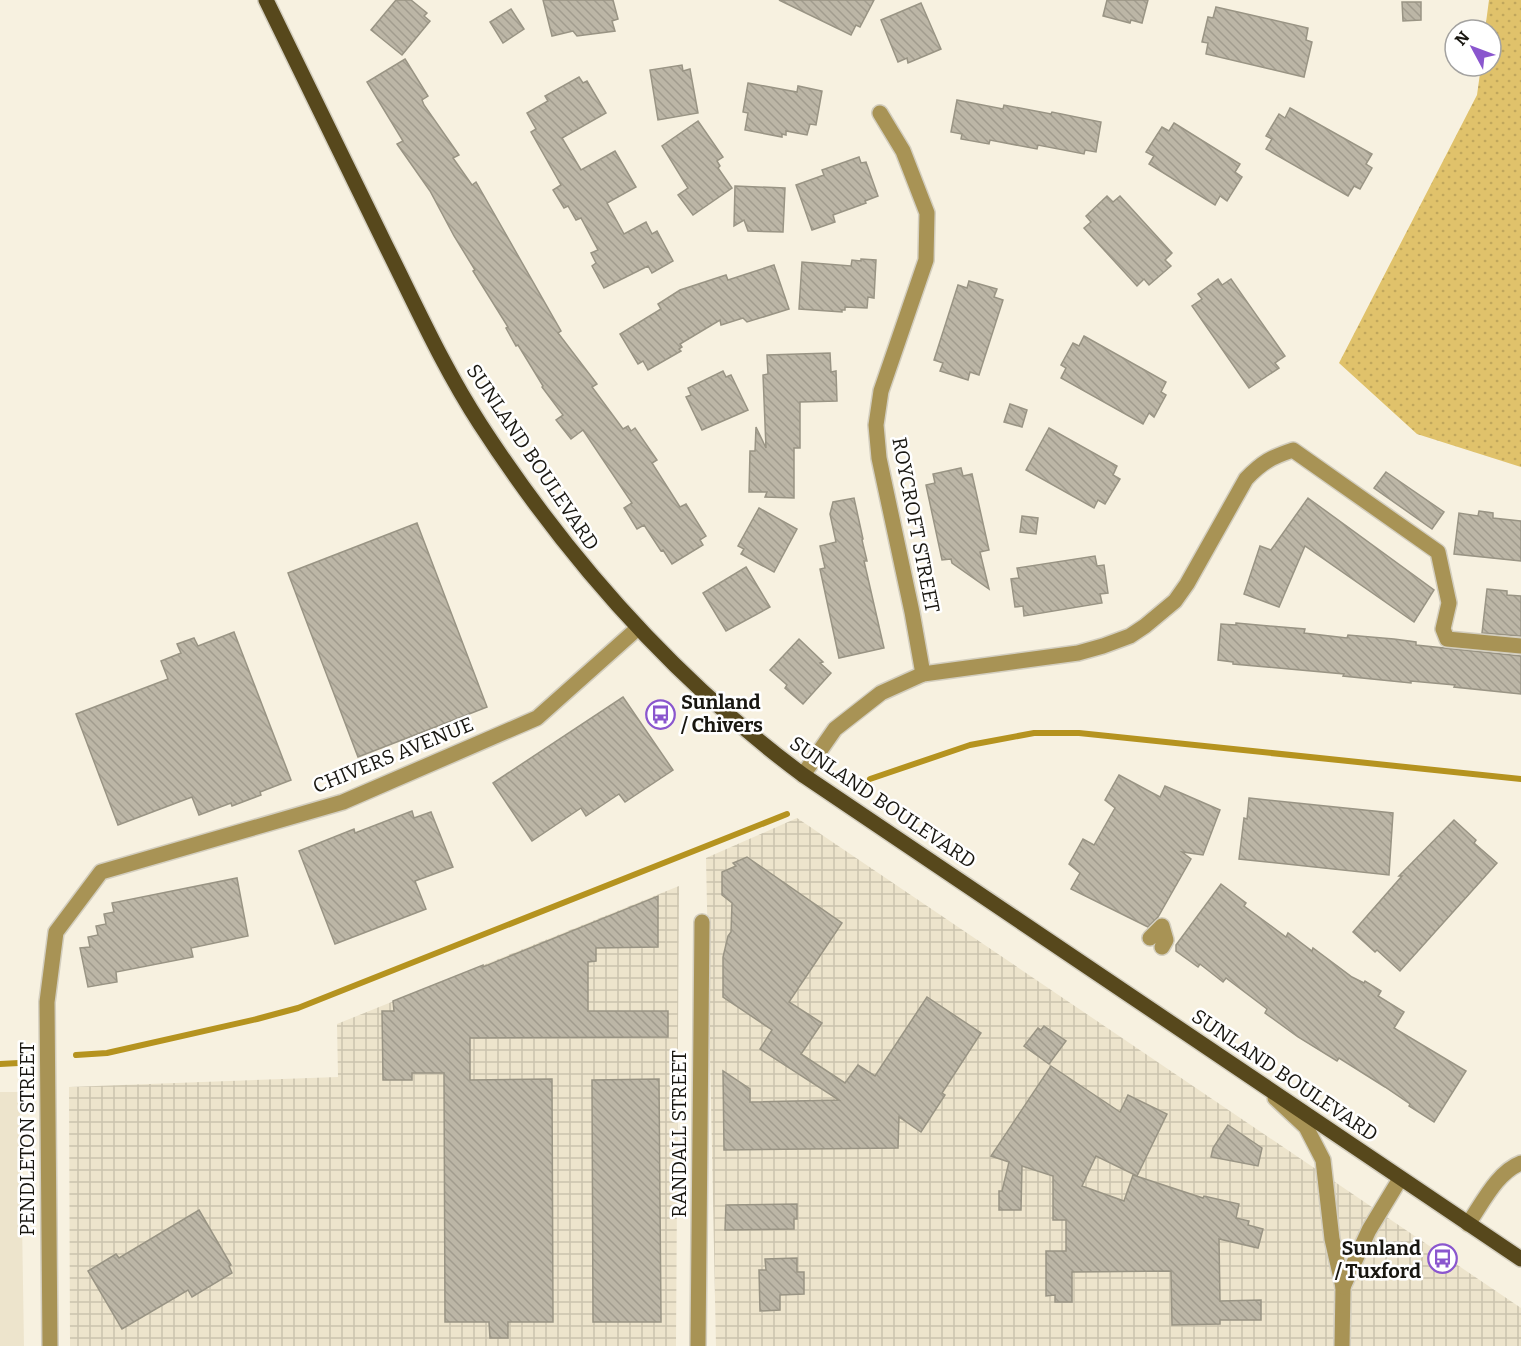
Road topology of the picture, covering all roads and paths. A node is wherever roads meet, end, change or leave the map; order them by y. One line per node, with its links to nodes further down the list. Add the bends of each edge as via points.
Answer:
1 (266, 0): 3 (main road, SUNLAND BOULEVARD, via 442,360 549,523)
2 (880, 113): 5 (street, ROYCROFT STREET, via 903,151 927,213 926,260 881,391 876,425 879,458)
3 (639, 628): 6 (main road, SUNLAND BOULEVARD, via 724,712); 8 (street, CHIVERS AVENUE, via 537,718 343,802 101,872)
4 (1521, 646): 5 (street, via 1447,639 1443,629 1449,603 1438,552 1293,450 1270,458 1246,479 1175,601 1130,636 1078,653)
5 (923, 674): 6 (street, via 881,693 835,729)
6 (803, 775): 9 (main road, SUNLAND BOULEVARD)
7 (702, 922): 16 (street, RANDALL STREET)
8 (56, 932): 15 (street, PENDLETON STREET, via 47,1002)
9 (1248, 1074): 11 (main road, SUNLAND BOULEVARD); 14 (street, via 1306,1127 1323,1160 1332,1239)
10 (1521, 1163): 12 (street, via 1502,1176)
11 (1400, 1179): 12 (main road, SUNLAND BOULEVARD); 14 (street, via 1369,1230)
12 (1468, 1224): 13 (main road, SUNLAND BOULEVARD)
13 (1521, 1259)
14 (1343, 1287): 17 (street)
15 (50, 1346)
16 (698, 1346)
17 (1342, 1346)

